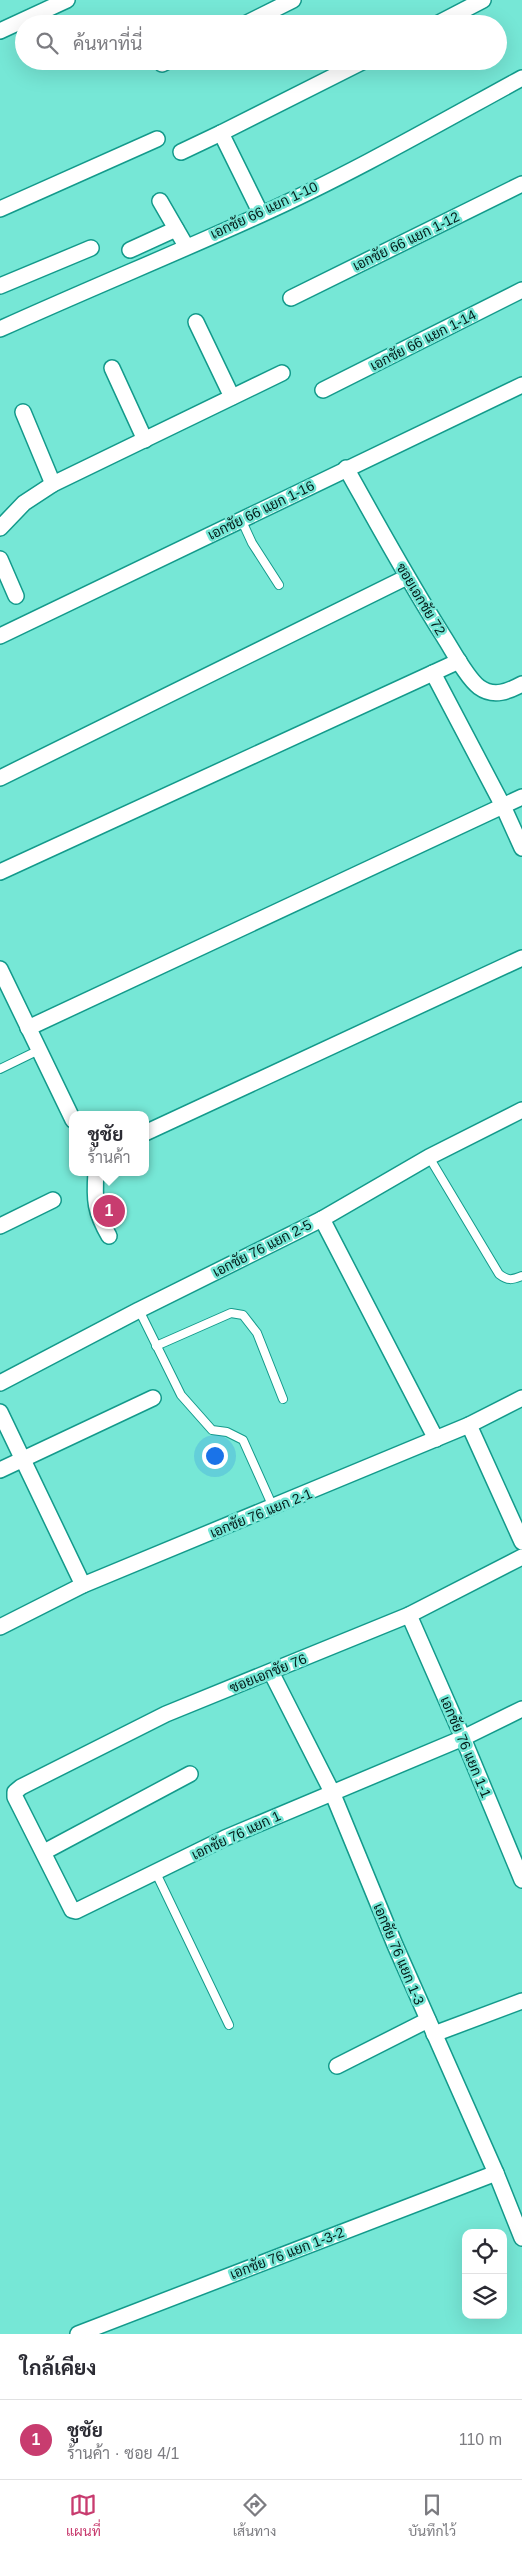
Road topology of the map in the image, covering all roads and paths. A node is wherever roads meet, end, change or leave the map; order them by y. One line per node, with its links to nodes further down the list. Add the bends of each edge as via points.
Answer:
1 (67, 0): 4 (street)
2 (293, 0): 5 (street)
3 (483, 0): 6 (street)
4 (38, 15)
5 (263, 15)
6 (454, 15)
7 (15, 25): 8 (street)
8 (0, 31)
9 (346, 70): 11 (street)
10 (522, 78): 17 (street, เอกชัย 66 แยก 1-10)
11 (221, 134): 13 (street); 17 (street)
12 (157, 139): 16 (street)
13 (181, 152)
14 (522, 184): 24 (street, เอกชัย 66 แยก 1-12)
15 (160, 201): 18 (street)
16 (0, 209)
17 (261, 214): 19 (street, เอกชัย 66 แยก 1-10)
18 (176, 229): 19 (street); 21 (street)
19 (186, 246): 26 (street, เอกชัย 66 แยก 1-10)
20 (91, 248): 22 (street)
21 (130, 250)
22 (0, 286)
23 (522, 290): 30 (street, เอกชัย 66 แยก 1-14)
24 (291, 298)
25 (196, 322): 31 (street)
26 (0, 329)
27 (112, 368): 33 (street)
28 (282, 373): 31 (street)
29 (522, 385): 34 (street, เอกชัย 66 แยก 1-16)
30 (323, 390)
31 (232, 397): 33 (street)
32 (23, 412): 35 (street)
33 (145, 440): 35 (street)
34 (346, 468): 36 (street, เอกชัย 66 แยก 1-16); 39 (street, ซอยเอกชัย 72)
35 (53, 484): 37 (street, via 24,503)
36 (241, 519): 40 (lane); 42 (street, เอกชัย 66 แยก 1-16)
37 (0, 528)
38 (0, 559): 41 (street)
39 (407, 577): 43 (street, ซอยเอกชัย 72); 46 (street)
40 (279, 586)
41 (16, 596)
42 (0, 636)
43 (459, 661): 44 (street); 45 (street, ซอยเอกชัย 72, via 479,687 491,692 505,693)
44 (432, 673): 48 (street); 50 (street)
45 (522, 684)
46 (0, 778)
47 (522, 797): 48 (street)
48 (503, 806): 49 (street); 53 (street)
49 (522, 848)
50 (0, 872)
51 (522, 958): 58 (street)
52 (0, 968): 53 (street)
53 (28, 1028): 54 (street)
54 (39, 1050): 55 (lane); 57 (street)
55 (0, 1069)
56 (522, 1110): 59 (street, เอกชัย 76 แยก 2-5)
57 (69, 1112)
58 (149, 1131)
59 (429, 1157): 62 (street, เอกชัย 76 แยก 2-5); 65 (lane, via 500,1274 513,1280)
60 (96, 1176): 64 (street, via 94,1196 98,1216)
61 (53, 1200): 63 (street)
62 (322, 1218): 66 (street, เอกชัย 76 แยก 2-5); 74 (street)
63 (0, 1226)
64 (108, 1236)
65 (522, 1276)
66 (139, 1310): 67 (lane); 68 (street, เอกชัย 76 แยก 2-5)
67 (156, 1346): 71 (lane, via 230,1313 243,1315 257,1332); 77 (lane, via 180,1395 201,1419 212,1430 227,1432 242,1440)
68 (0, 1383)
69 (153, 1398): 75 (street)
70 (522, 1398): 73 (street, เอกชัย 76 แยก 2-1)
71 (283, 1399)
72 (0, 1412): 75 (street)
73 (469, 1425): 74 (street, เอกชัย 76 แยก 2-1); 78 (street)
74 (436, 1439): 77 (street, เอกชัย 76 แยก 2-1)
75 (24, 1458): 76 (street); 80 (street)
76 (0, 1470)
77 (273, 1508): 80 (street, เอกชัย 76 แยก 2-1)
78 (522, 1542)
79 (522, 1557): 81 (street, ซอยเอกชัย 76)
80 (83, 1585): 82 (street, เอกชัย 76 แยก 2-1)
81 (409, 1615): 83 (street, ซอยเอกชัย 76); 85 (street, เอกชัย 76 แยก 1-1)
82 (0, 1627)
83 (272, 1672): 87 (street, ซอยเอกชัย 76, via 166,1714); 88 (street, เอกชัย 76 แยก 1-3)
84 (522, 1709): 85 (street, เอกชัย 76 แยก 1)
85 (464, 1738): 88 (street, เอกชัย 76 แยก 1); 91 (street, เอกชัย 76 แยก 1-1)
86 (190, 1774): 89 (street)
87 (15, 1792): 89 (street, เอกชัย 76 แยก 1, via 16,1801)
88 (332, 1792): 90 (street, เอกชัย 76 แยก 1, via 225,1838); 93 (street, เอกชัย 76 แยก 1-3)
89 (44, 1852): 90 (street, เอกชัย 76 แยก 1, via 72,1910 76,1911)
90 (156, 1873): 94 (lane)
91 (522, 1880)
92 (522, 2000): 95 (street)
93 (428, 2020): 95 (street, เอกชัย 76 แยก 1-3); 96 (street)
94 (230, 2025)
95 (434, 2034): 97 (street, เอกชัย 76 แยก 1-3)
96 (337, 2066)
97 (496, 2172): 98 (street, เอกชัย 76 แยก 1-3); 99 (street, เอกชัย 76 แยก 1-3-2)
98 (522, 2238)
99 (78, 2334)

